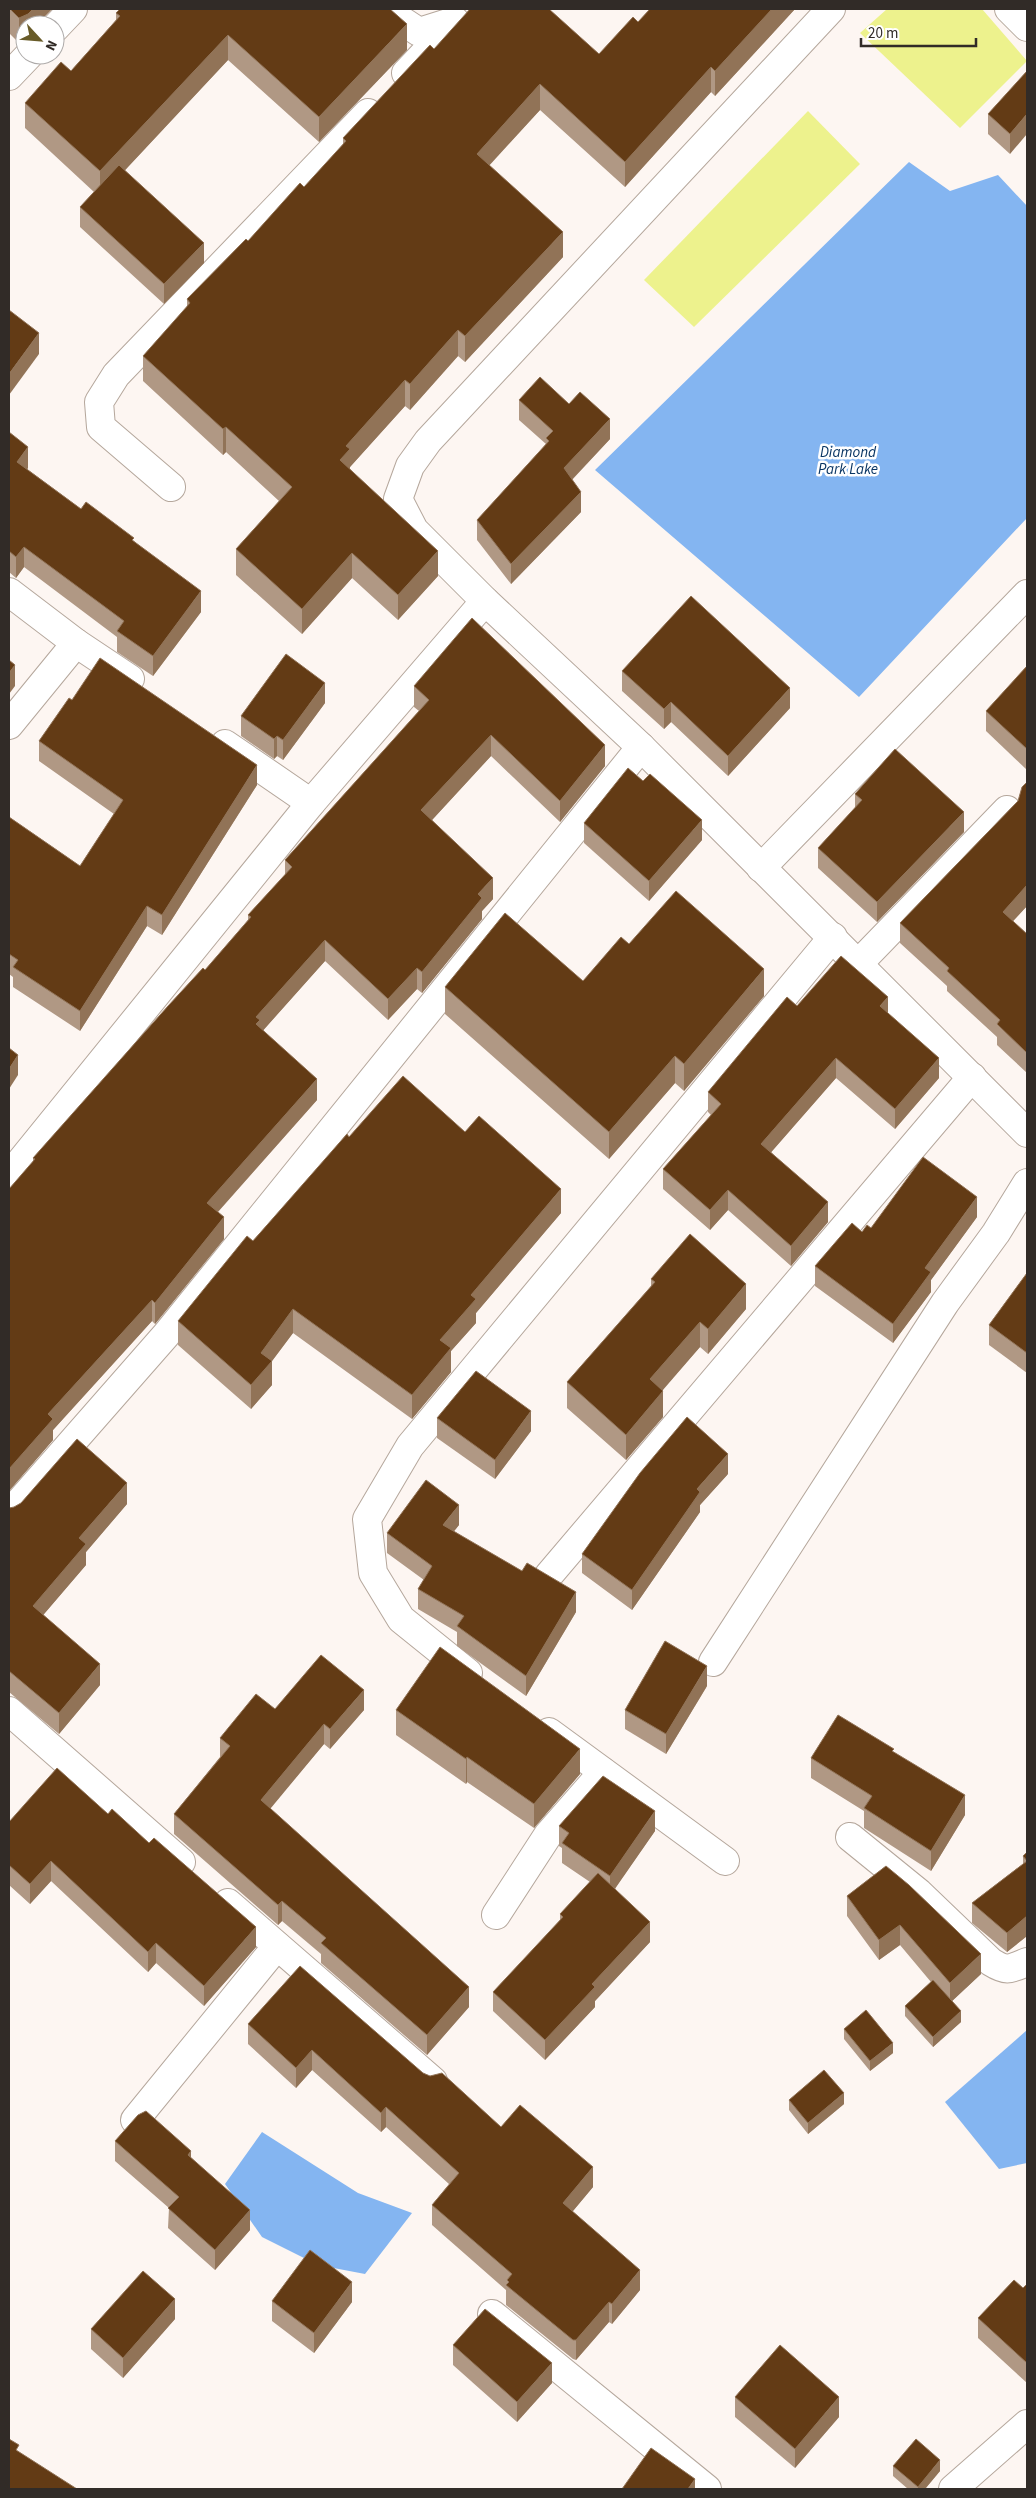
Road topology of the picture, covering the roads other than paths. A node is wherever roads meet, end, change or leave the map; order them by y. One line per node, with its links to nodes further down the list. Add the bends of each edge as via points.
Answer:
1 (384, 9): 4 (street, via 419,32)
2 (832, 9): 11 (street, via 428,441 410,466 398,499 414,530)
3 (1009, 9): 5 (street)
4 (461, 15): 8 (street, via 116,375 99,402 101,427)
5 (1027, 27)
6 (19, 65): 7 (street)
7 (9, 76)
8 (171, 487)
9 (9, 592): 12 (street)
10 (1027, 594): 19 (street)
11 (485, 601): 16 (street); 17 (street)
12 (76, 643): 13 (street); 14 (street)
13 (149, 692)
14 (9, 725)
15 (206, 731): 17 (street)
16 (641, 748): 19 (street); 26 (street, via 166,1335)
17 (311, 803): 24 (street)
18 (1007, 810): 21 (street)
19 (761, 868): 20 (street)
20 (833, 937): 21 (street); 29 (street, via 410,1446 367,1519 373,1573 401,1619)
21 (859, 963): 22 (street)
22 (972, 1077): 23 (street); 27 (street)
23 (1027, 1133)
24 (9, 1176)
25 (1027, 1183): 28 (street, via 940,1311)
26 (9, 1514)
27 (549, 1575)
28 (713, 1662)
29 (488, 1687)
30 (9, 1712): 36 (street)
31 (526, 1716): 32 (street)
32 (603, 1772): 34 (street); 35 (street, via 548,1835)
33 (850, 1837): 37 (street, via 919,1893 991,1962 1002,1969 1012,1969)
34 (725, 1861)
35 (496, 1915)
36 (277, 1946): 38 (street); 39 (street)
37 (1027, 1962)
38 (433, 2081)
39 (135, 2120)
40 (492, 2314): 42 (street)
41 (1027, 2424): 43 (street)
42 (707, 2489)
43 (953, 2489)

